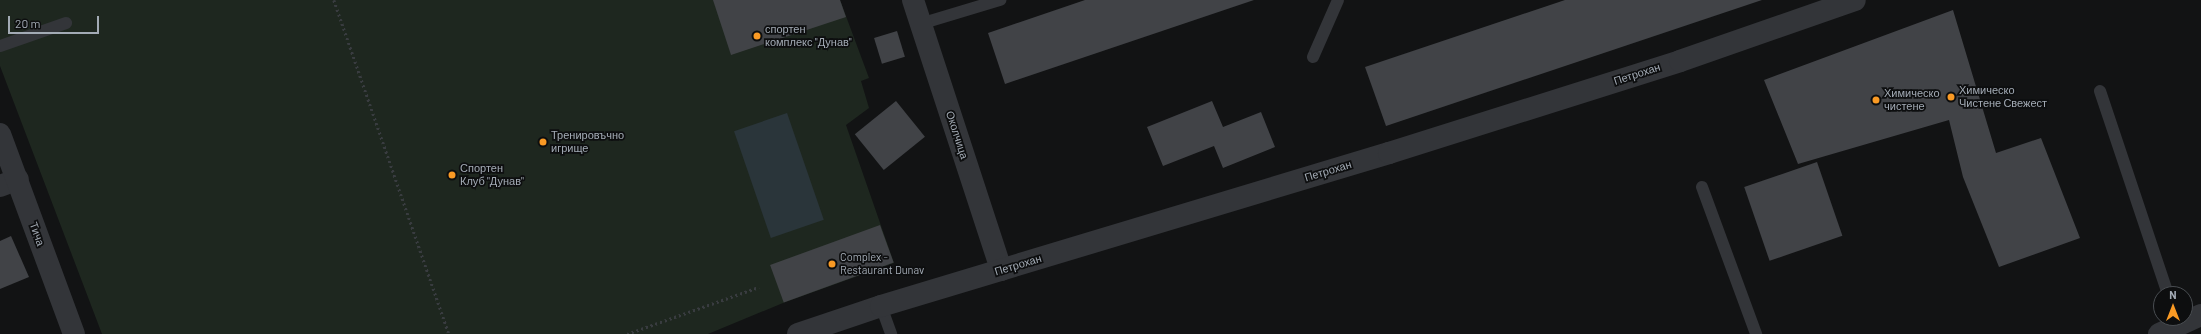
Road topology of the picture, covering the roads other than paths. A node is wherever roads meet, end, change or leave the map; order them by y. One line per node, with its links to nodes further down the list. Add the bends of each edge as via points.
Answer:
1 (913, 0): 6 (street, Околчица)
2 (1000, 0): 6 (lane)
3 (1338, 0): 8 (lane)
4 (1843, 2): 13 (street, Петрохан, via 1680,61 1389,153)
5 (66, 23): 7 (lane)
6 (920, 24): 13 (street, Околчица)
7 (0, 46)
8 (1313, 57)
9 (2100, 91): 14 (lane)
10 (0, 134): 11 (street, Тича)
11 (9, 183): 17 (street, Тича)
12 (1702, 186): 20 (lane)
13 (1001, 270): 15 (street, Петрохан)
14 (2165, 286)
15 (881, 306): 18 (street, Петрохан); 19 (lane)
16 (2179, 326): 21 (street)
17 (74, 334)
18 (798, 334)
19 (891, 334)
20 (1756, 334)
21 (2159, 334)

